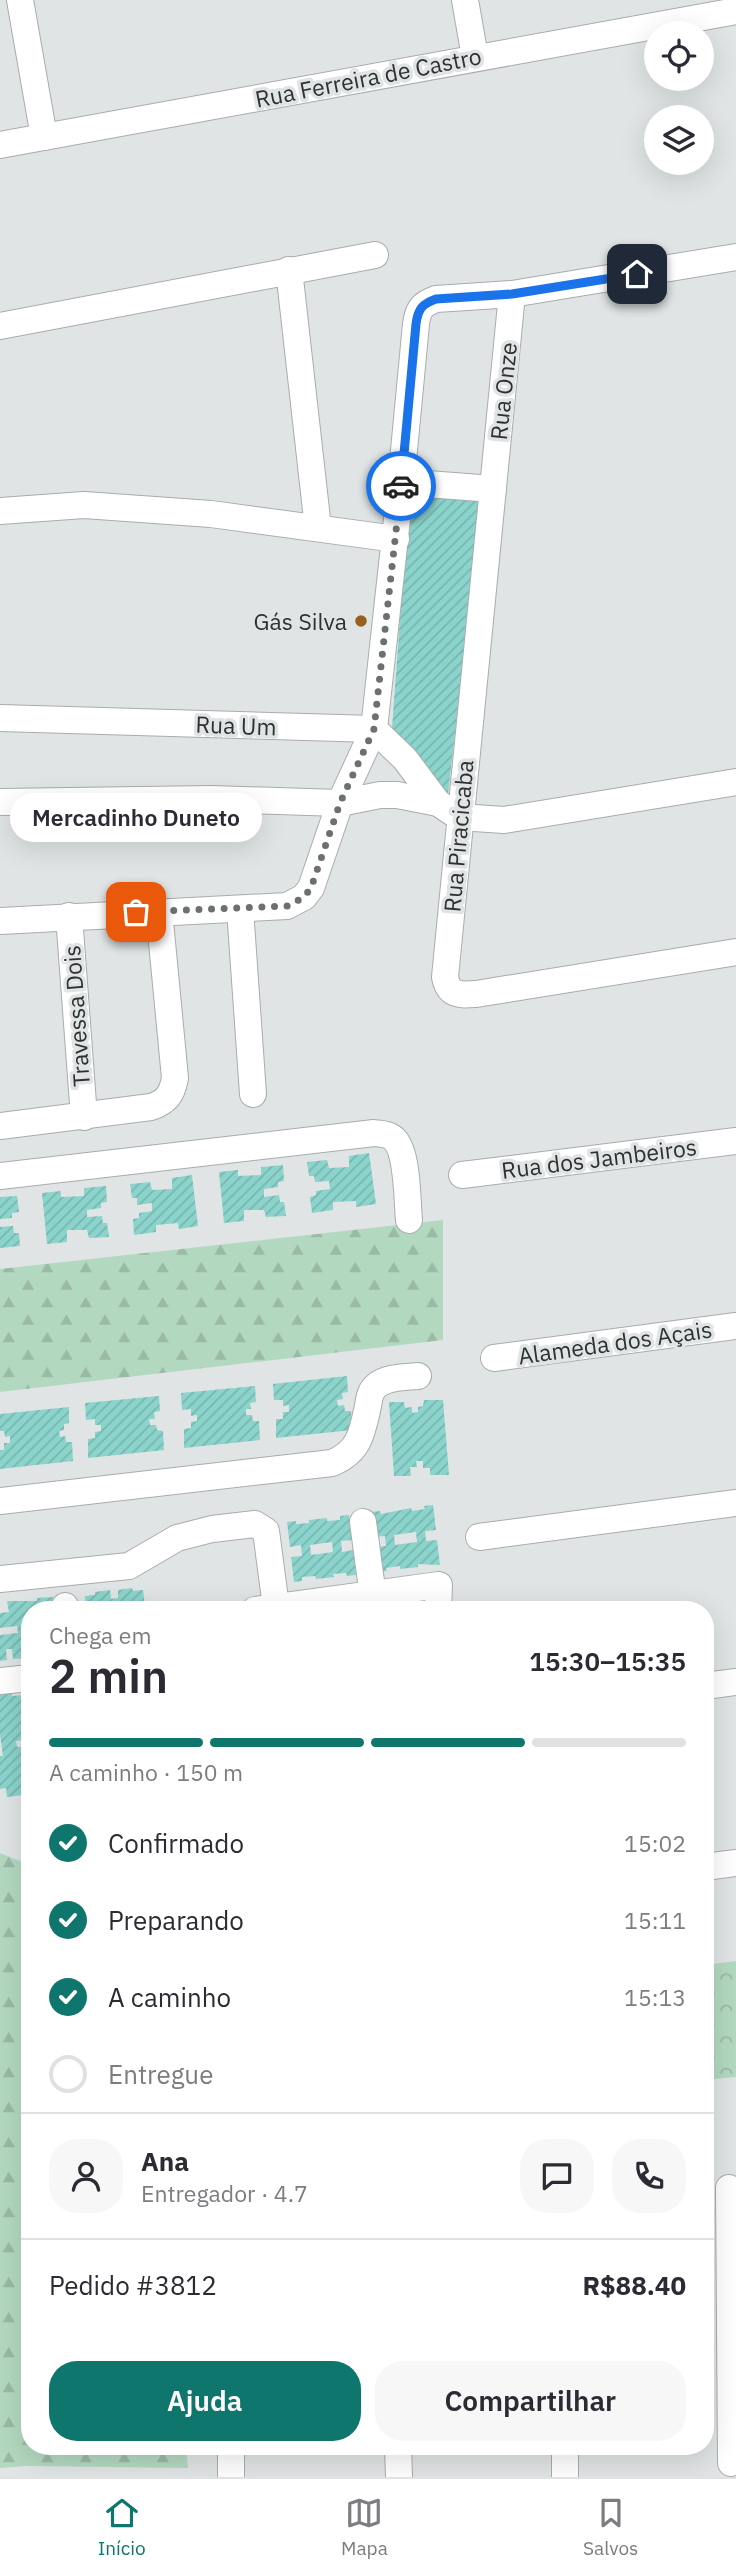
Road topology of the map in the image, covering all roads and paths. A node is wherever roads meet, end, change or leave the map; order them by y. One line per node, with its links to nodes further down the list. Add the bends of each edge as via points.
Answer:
1 (20, 0): 5 (street)
2 (465, 0): 4 (street)
3 (736, 11): 4 (street, Rua Ferreira de Castro)
4 (475, 57): 5 (street, Rua Ferreira de Castro)
5 (44, 137): 6 (street, Rua Ferreira de Castro)
6 (0, 145)
7 (375, 255): 9 (street)
8 (736, 257): 10 (street)
9 (289, 270): 11 (street); 15 (street)
10 (512, 294): 12 (street, via 436,299 421,307); 13 (street, Rua Onze)
11 (0, 327)
12 (401, 486): 13 (street); 16 (street)
13 (493, 489): 22 (street, Rua Piracicaba)
14 (0, 511): 15 (street, via 84,505)
15 (318, 528): 16 (street)
16 (396, 539): 18 (street)
17 (0, 718): 18 (street, Rua Um)
18 (374, 729): 21 (street); 22 (street)
19 (736, 782): 22 (street, via 504,820)
20 (0, 802): 21 (street, via 211,799)
21 (340, 803): 22 (street, via 397,794); 23 (street, via 304,897 288,906)
22 (448, 810): 27 (street, Rua Piracicaba, via 445,977 452,993 476,994)
23 (240, 909): 24 (street); 28 (street)
24 (159, 911): 25 (street); 29 (street, via 174,1087 162,1103 151,1107)
25 (69, 916): 26 (street); 29 (street, Travessa Dois)
26 (0, 921)
27 (736, 952)
28 (253, 1094)
29 (84, 1116): 30 (street)
30 (0, 1126)
31 (736, 1141): 32 (street, Rua dos Jambeiros)
32 (462, 1175)
33 (0, 1176): 34 (street, via 374,1133 396,1140 402,1153)
34 (409, 1220)
35 (736, 1326): 36 (street, Alameda dos Açais)
36 (494, 1358)
37 (418, 1376): 38 (street, via 394,1378 374,1387 357,1445 332,1463)
38 (0, 1501)
39 (736, 1503): 41 (street)
40 (363, 1522): 43 (street)
41 (480, 1537)
42 (0, 1579): 44 (street, via 129,1566 177,1538 255,1524 266,1531)
43 (373, 1596): 45 (street); 46 (street, via 439,1585)
44 (266, 1601)
45 (328, 1601)
46 (438, 1601)
47 (21, 1679): 48 (street)
48 (0, 1681)
49 (736, 1682): 50 (street)
50 (714, 1685)
51 (736, 1863): 52 (street)
52 (714, 1866)
53 (723, 2189): 57 (street)
54 (231, 2455): 58 (street)
55 (398, 2455): 59 (street)
56 (565, 2455): 60 (street)
57 (731, 2463)
58 (231, 2477)
59 (399, 2477)
60 (565, 2477)

